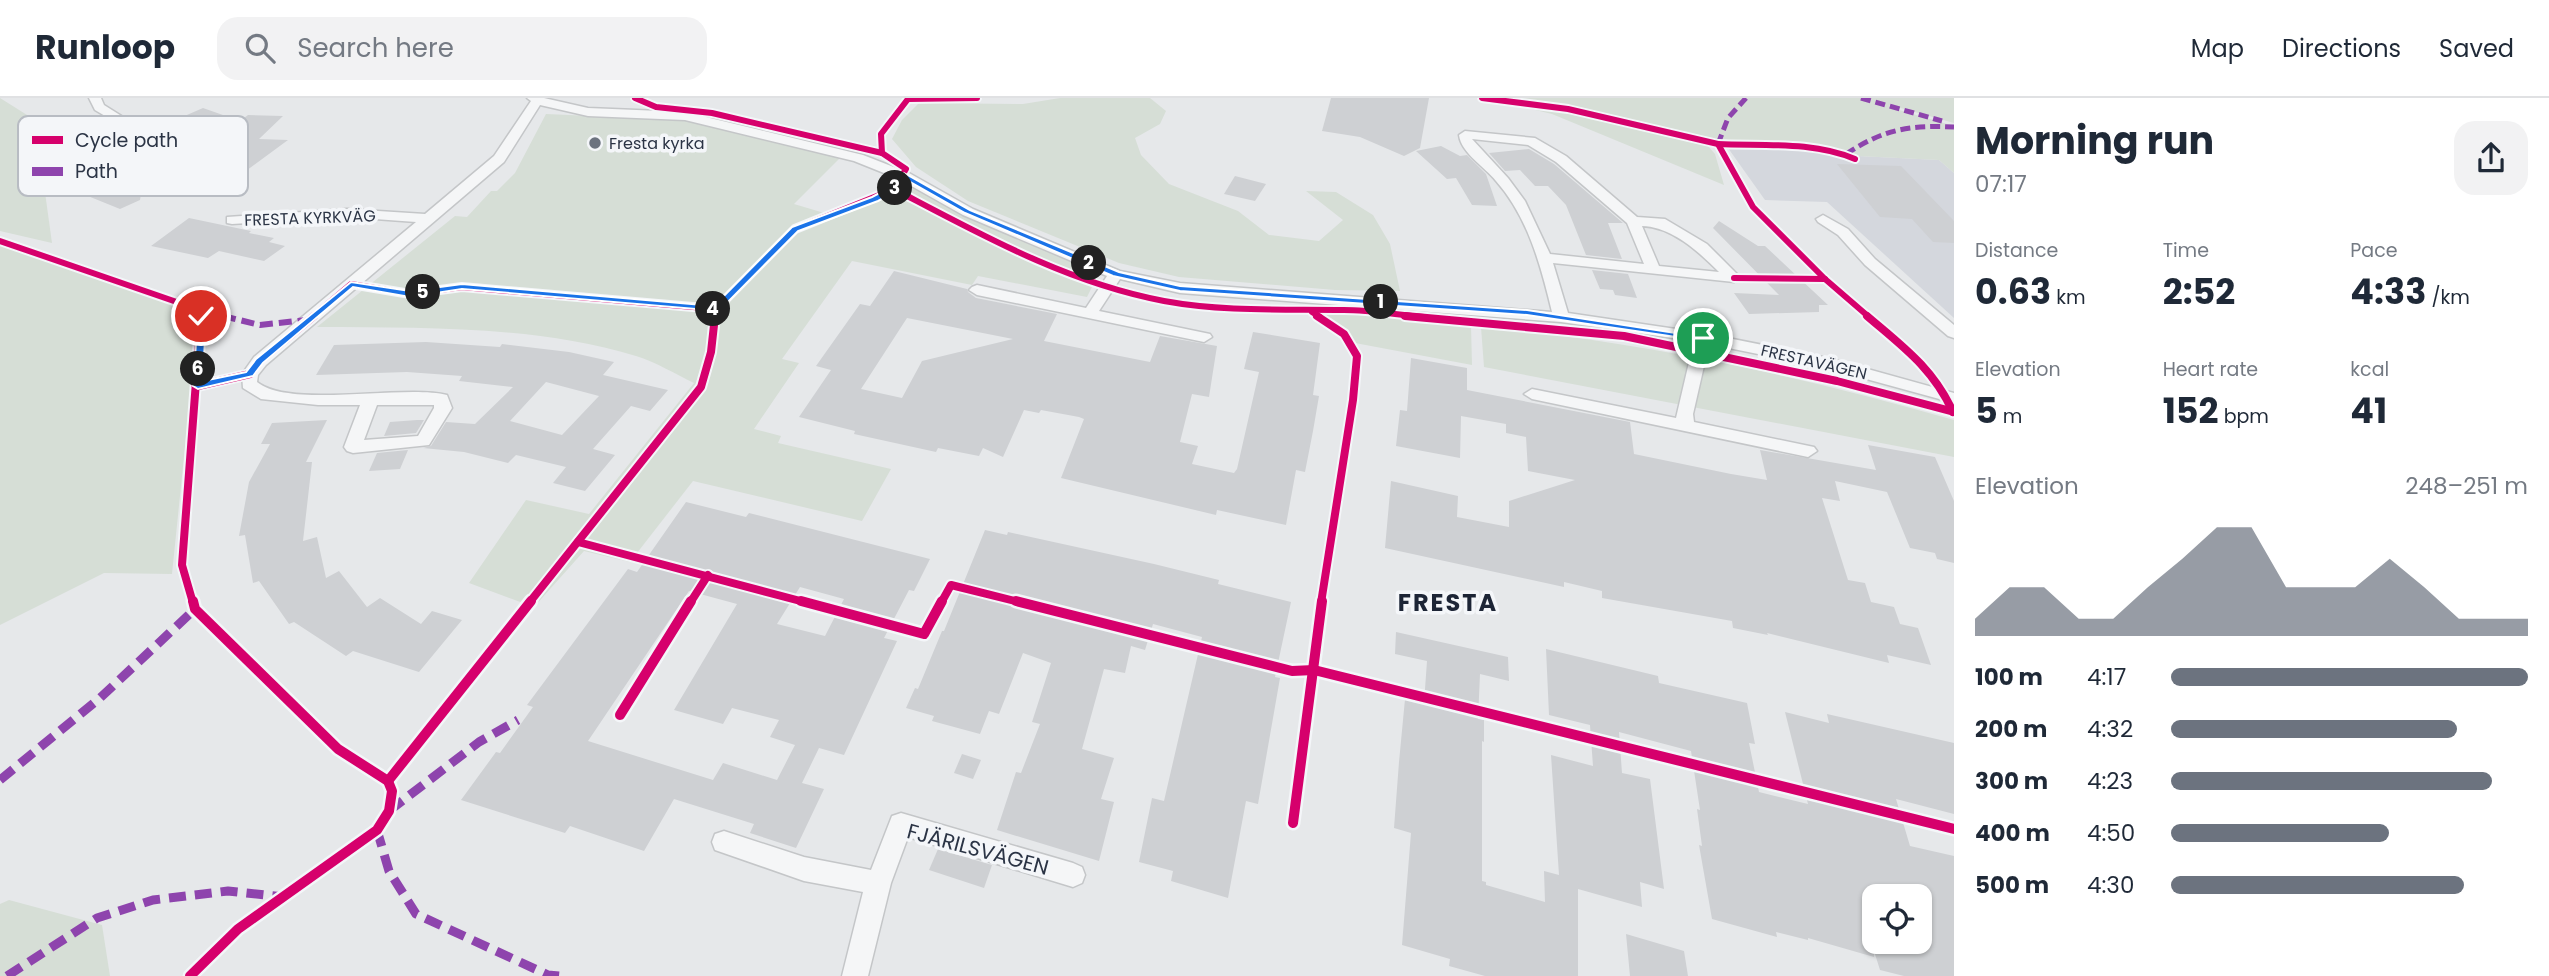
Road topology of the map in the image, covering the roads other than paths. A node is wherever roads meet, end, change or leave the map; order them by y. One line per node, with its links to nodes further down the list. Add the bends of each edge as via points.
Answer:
1 (95, 98): 3 (street, via 99,107)
2 (535, 100): 4 (street, via 499,159); 10 (street, FRESTAVÄGEN, via 588,112 685,116 858,158 904,176 968,212)
3 (114, 116)
4 (430, 219): 6 (street, FRESTA KYRKVÄG, via 347,213); 19 (street, via 260,361 248,384 261,394)
5 (1823, 219): 14 (street)
6 (232, 220)
7 (1633, 221): 8 (street, via 1561,159 1531,141 1465,135 1466,143 1507,185); 9 (street); 9 (street, via 1660,222 1702,247 1734,278)
8 (1546, 258): 9 (street); 13 (street)
9 (1654, 270)
10 (1116, 274): 12 (street); 13 (street, FRESTAVÄGEN, via 1180,288)
11 (977, 290): 12 (street)
12 (1090, 313): 15 (street)
13 (1561, 317): 16 (street, FRESTAVÄGEN)
14 (1954, 334)
15 (1205, 337)
16 (1703, 338): 18 (street, FRESTAVÄGEN, via 1828,363); 20 (street)
17 (1532, 394): 20 (street)
18 (1954, 398)
19 (370, 401): 19 (street, via 441,399 443,408 423,441 353,447)
20 (1686, 426): 21 (street)
21 (1808, 451)
22 (724, 842): 24 (street, via 804,869)
23 (1073, 875): 24 (street, FJÄRILSVÄGEN, via 901,824)
24 (878, 883): 25 (street, FJÄRILSVÄGEN)
25 (855, 976)

